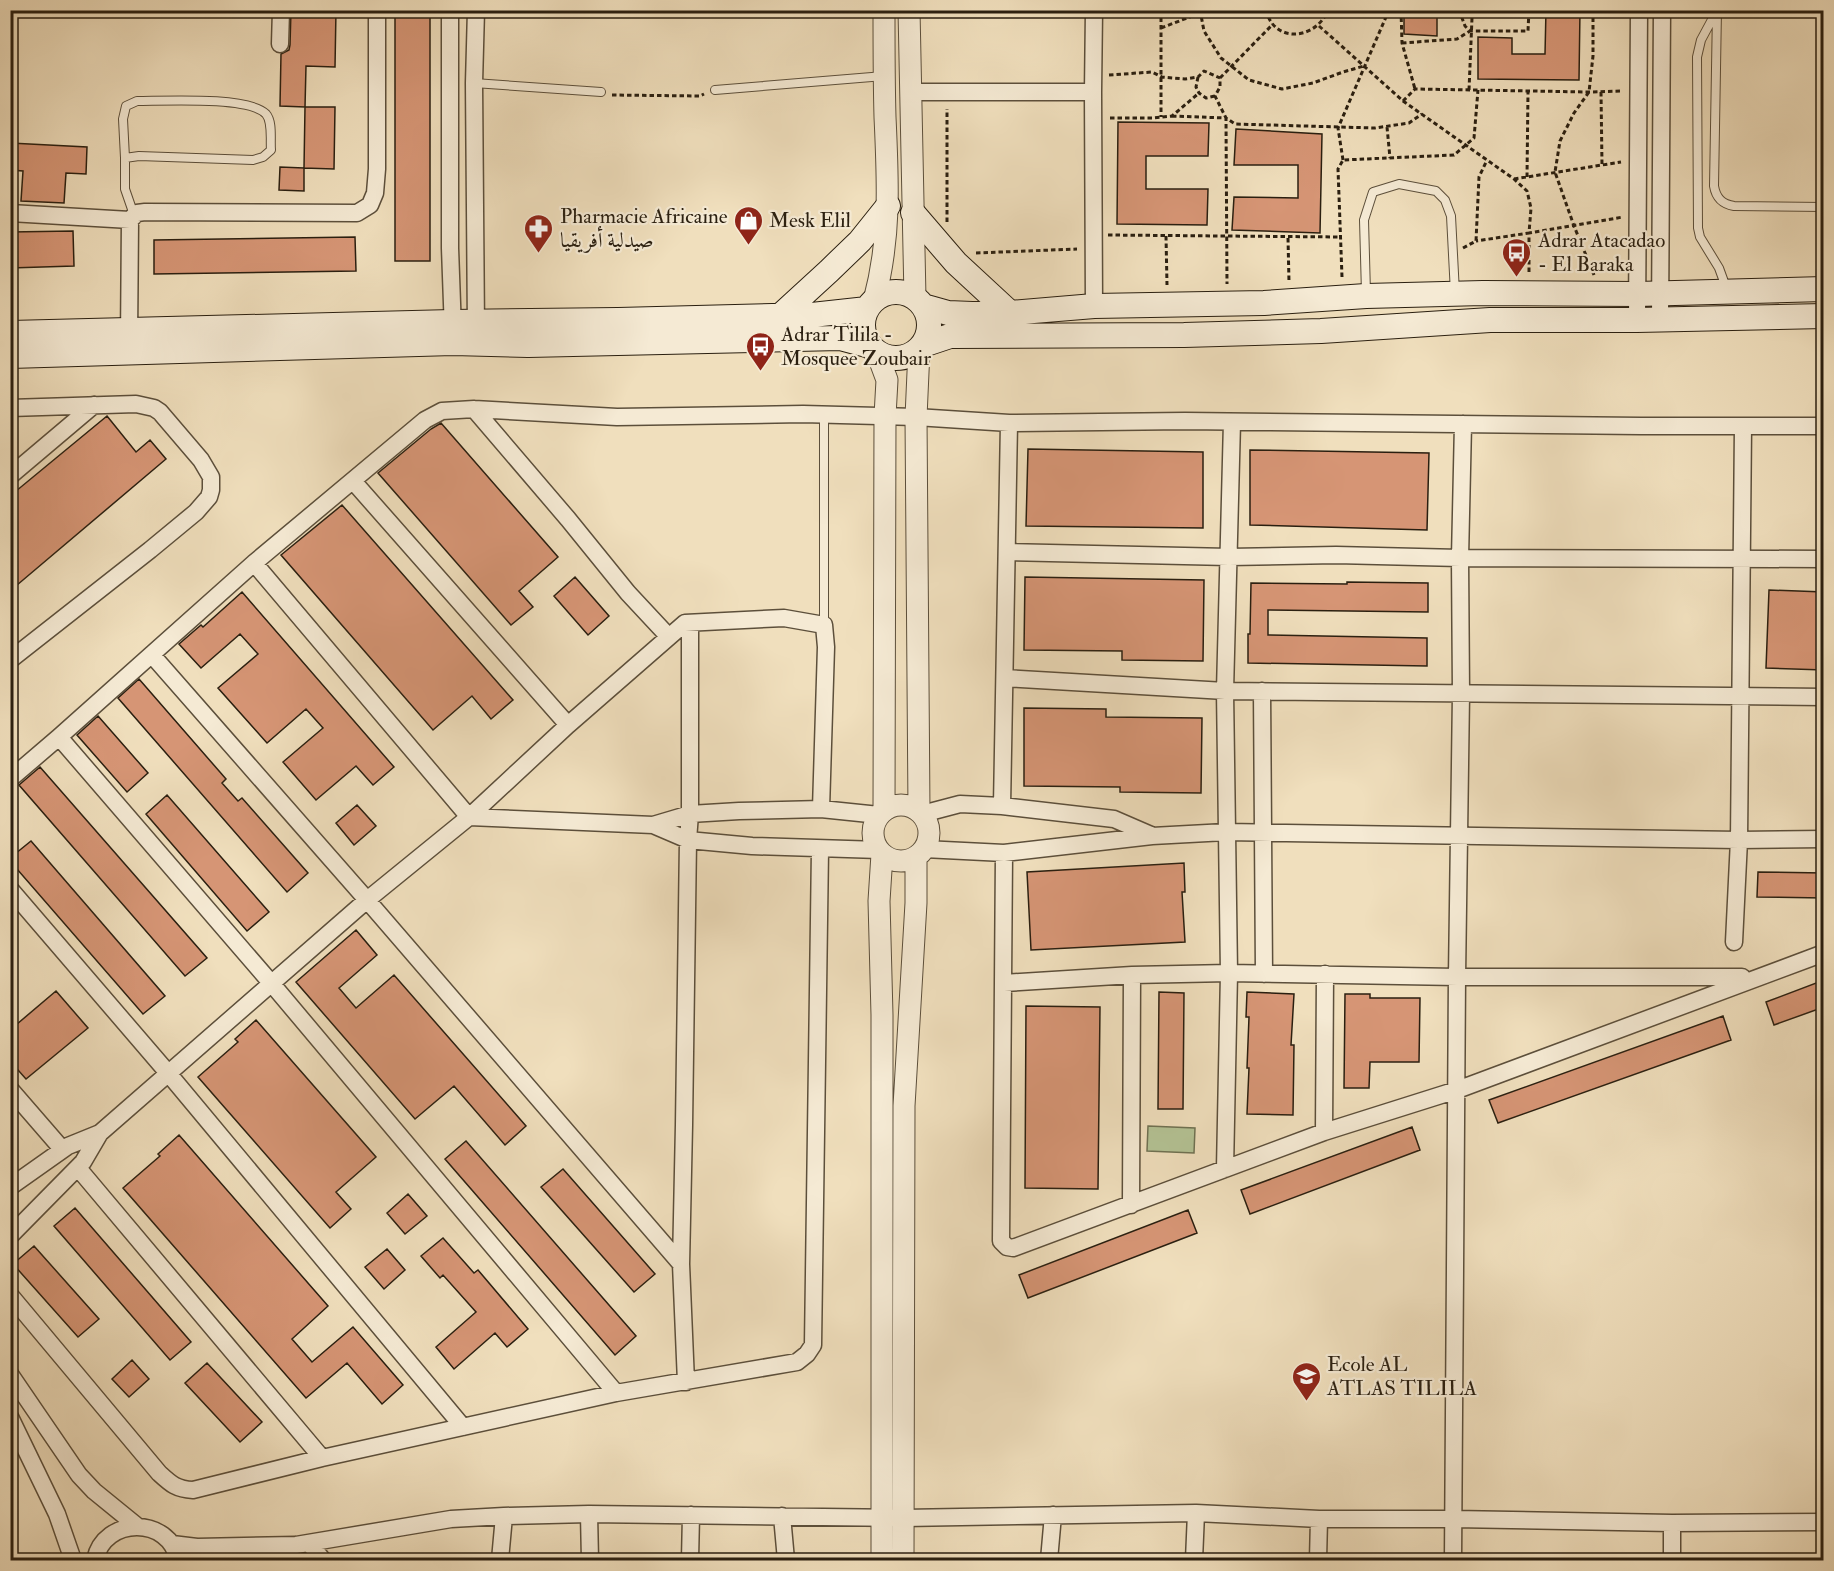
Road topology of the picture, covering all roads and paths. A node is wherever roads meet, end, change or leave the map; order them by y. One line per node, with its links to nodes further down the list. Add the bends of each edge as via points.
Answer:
1 (281, 10): 29 (street)
2 (377, 10): 72 (street, via 376,169 370,206 357,213 145,212)
3 (450, 10): 101 (street, via 450,248)
4 (476, 10): 36 (street)
5 (884, 10): 32 (street)
6 (909, 10): 44 (street)
7 (1094, 10): 37 (street)
8 (1161, 10): 26 (path)
9 (1208, 10): 21 (path)
10 (1266, 10): 24 (path)
11 (1328, 10): 25 (path)
12 (1362, 10): 19 (path)
13 (1401, 10): 28 (path)
14 (1459, 10): 27 (path)
15 (1480, 10): 27 (path, via 1472,18)
16 (1528, 10): 27 (path, via 1528,31)
17 (1593, 10): 23 (path)
18 (1662, 10): 88 (street)
19 (1389, 11): 31 (path)
20 (1717, 11): 68 (lane, via 1714,186 1718,198 1734,206); 84 (lane, via 1701,40 1697,57 1698,228)
21 (1200, 12): 26 (path); 30 (path, via 1204,31 1221,58)
22 (1639, 13): 23 (path); 42 (street)
23 (1593, 15): 46 (path)
24 (1273, 24): 25 (path, via 1290,34 1310,32); 30 (path)
25 (1318, 26): 31 (path)
26 (1161, 28): 34 (path)
27 (1470, 31): 28 (path, via 1457,39); 40 (path)
28 (1402, 43): 38 (path)
29 (280, 44)
30 (1232, 66): 31 (path, via 1249,80 1282,89); 35 (path)
31 (1364, 66): 50 (path); 57 (path)
32 (884, 76): 39 (lane); 67 (street)
33 (1198, 76): 34 (path); 35 (path, via 1204,71); 48 (path)
34 (1162, 77): 37 (path, via 1152,72); 54 (path)
35 (1220, 78): 49 (path)
36 (474, 82): 43 (lane); 101 (street)
37 (1093, 84): 45 (street); 53 (street)
38 (1415, 89): 40 (path); 50 (path)
39 (715, 90): 43 (path, via 700,96)
40 (1469, 90): 41 (path)
41 (1528, 91): 46 (path); 65 (path)
42 (1638, 91): 47 (path); 60 (street)
43 (601, 92)
44 (910, 92): 45 (street); 70 (street)
45 (947, 92): 82 (path)
46 (1588, 92): 47 (path); 64 (path, via 1560,141)
47 (1601, 92): 63 (path)
48 (1199, 93): 49 (path, via 1206,98); 52 (path)
49 (1215, 96): 55 (path)
50 (1403, 101): 51 (path)
51 (1422, 114): 56 (path, via 1409,123); 62 (path)
52 (1172, 116): 54 (path); 55 (path)
53 (1093, 117): 54 (path); 80 (street)
54 (1161, 117)
55 (1226, 118): 57 (path, via 1235,124); 76 (path)
56 (1387, 126): 57 (path); 59 (path)
57 (1338, 128): 61 (path)
58 (126, 158): 58 (lane, via 123,119 126,106 137,101 253,106 269,121 271,150 253,160); 72 (lane, via 125,189)
59 (1390, 158)
60 (1637, 159): 63 (path); 71 (street)
61 (1342, 160)
62 (1487, 160): 66 (path); 79 (path, via 1479,177)
63 (1602, 165): 64 (path)
64 (1555, 172): 65 (path); 73 (path)
65 (1527, 177): 66 (path)
66 (1514, 179): 74 (path, via 1527,191 1531,208)
67 (888, 206): 93 (street, via 884,263); 97 (main road, via 860,241)
68 (1824, 207)
69 (10, 213): 72 (street)
70 (912, 213): 82 (main road); 90 (street)
71 (1637, 215): 73 (path); 88 (street)
72 (132, 217): 102 (street)
73 (1574, 226): 74 (path); 86 (path)
74 (1529, 233): 79 (path); 85 (path)
75 (1166, 236): 76 (path); 80 (path); 94 (path)
76 (1226, 237): 77 (path); 92 (path)
77 (1288, 237): 78 (path); 91 (path)
78 (1340, 237)
79 (1476, 241): 81 (path)
80 (1094, 242): 82 (path); 95 (street)
81 (1462, 248)
82 (947, 254): 96 (main road)
83 (1824, 290): 84 (main road)
84 (1727, 291): 88 (main road)
85 (1528, 292): 86 (main road); 87 (main road)
86 (1601, 293): 88 (main road)
87 (1455, 294): 89 (main road); 89 (lane, via 1451,216 1445,200 1436,191 1399,184 1373,192 1364,220)
88 (1649, 294): 99 (street); 99 (street)
89 (1366, 296): 91 (main road)
90 (919, 302): 93 (main road, via 905,293 894,292); 96 (main road, via 948,314); 103 (main road, via 930,325)
91 (1289, 302): 92 (main road)
92 (1227, 304): 94 (main road)
93 (871, 305): 97 (main road, via 812,315); 104 (main road, via 863,328)
94 (1167, 305): 95 (main road)
95 (1094, 306): 96 (main road)
96 (1011, 313)
97 (781, 315): 101 (main road, via 618,320)
98 (1824, 316): 99 (main road)
99 (1648, 319): 103 (main road, via 1490,320 1184,335 950,336)
100 (10, 333): 102 (main road)
101 (464, 333): 102 (main road); 104 (main road, via 528,345 840,338)
102 (129, 342): 105 (main road)
103 (921, 348): 104 (main road, via 898,359); 111 (street)
104 (874, 350): 110 (street, via 887,380)
105 (10, 356)
106 (94, 405): 107 (street); 117 (street); 129 (street, via 136,404 160,412 209,471 211,490 187,519)
107 (10, 408)
108 (474, 409): 109 (street, via 617,417); 118 (street, via 435,414); 127 (street)
109 (824, 414): 110 (street); 126 (lane)
110 (885, 416): 111 (street); 141 (street)
111 (916, 417): 113 (street); 142 (street)
112 (1232, 422): 113 (street); 114 (street); 120 (street)
113 (1009, 423): 119 (street)
114 (1463, 424): 115 (street); 121 (street)
115 (1743, 426): 116 (street); 122 (street)
116 (1824, 426)
117 (10, 476)
118 (353, 481): 124 (street); 136 (street)
119 (1007, 552): 120 (street); 130 (street)
120 (1229, 557): 121 (street); 131 (street)
121 (1460, 558): 122 (street); 133 (street)
122 (1742, 559): 123 (street); 134 (street)
123 (1824, 559)
124 (254, 563): 128 (street); 144 (street)
125 (690, 623): 126 (street, via 784,618); 127 (street); 143 (street)
126 (824, 625): 140 (street)
127 (669, 637): 136 (street)
128 (152, 655): 137 (street); 158 (street)
129 (10, 660)
130 (1005, 678): 131 (street); 139 (street)
131 (1225, 691): 132 (street); 146 (street)
132 (1262, 691): 133 (street); 147 (street)
133 (1461, 694): 134 (street); 149 (street)
134 (1741, 696): 135 (street); 152 (street)
135 (1824, 697)
136 (568, 725): 144 (street)
137 (59, 737): 138 (street); 168 (street)
138 (10, 779)
139 (1002, 806): 142 (street, via 960,804); 148 (street, via 1114,819)
140 (821, 809): 141 (street); 143 (street)
141 (882, 812): 142 (street, via 902,805); 154 (street, via 873,828)
142 (920, 813): 155 (street, via 929,834)
143 (690, 814): 145 (street); 151 (street)
144 (469, 817): 145 (street); 158 (street)
145 (653, 825): 151 (street)
146 (1226, 832): 147 (street); 148 (street); 161 (street)
147 (1264, 833): 149 (street); 162 (street)
148 (1152, 836): 156 (street)
149 (1460, 836): 152 (street); 165 (street)
150 (1824, 838): 152 (street)
151 (688, 840): 153 (street); 180 (street)
152 (1739, 840): 159 (street)
153 (820, 849): 154 (street); 183 (street, via 813,1345 797,1362)
154 (880, 852): 155 (street, via 899,861); 195 (street)
155 (920, 853): 156 (street); 196 (street, via 904,1107)
156 (1004, 853): 167 (street)
157 (10, 889): 169 (street)
158 (368, 900): 168 (street); 180 (street)
159 (1734, 942)
160 (1824, 953): 166 (street)
161 (1229, 973): 162 (street); 164 (street); 176 (street)
162 (1264, 974): 163 (street)
163 (1325, 974): 165 (street); 172 (street)
164 (1132, 975): 167 (street); 178 (street)
165 (1457, 977): 166 (street); 171 (street)
166 (1752, 978): 171 (street)
167 (1004, 983): 178 (street, via 1003,1245 1012,1248)
168 (272, 984): 169 (street); 184 (street)
169 (168, 1073): 173 (street); 186 (street)
170 (10, 1089): 174 (street)
171 (1457, 1090): 172 (street); 198 (street)
172 (1324, 1132): 176 (street)
173 (100, 1133): 174 (street); 175 (street)
174 (62, 1149): 177 (street)
175 (78, 1168): 179 (street); 188 (street)
176 (1225, 1169): 178 (street)
177 (10, 1188)
178 (1131, 1205)
179 (10, 1236)
180 (681, 1264): 183 (street)
181 (10, 1295): 188 (street, via 159,1473 180,1489 193,1490)
182 (10, 1374): 201 (street, via 79,1475)
183 (686, 1382): 184 (street)
184 (616, 1393): 186 (street)
185 (10, 1417): 187 (street)
186 (463, 1427): 188 (street)
187 (15, 1435): 205 (street, via 57,1514)
188 (322, 1458)
189 (1196, 1513): 192 (street); 197 (street); 215 (street)
190 (589, 1515): 191 (street); 193 (street); 209 (street)
191 (691, 1515): 194 (street); 210 (street)
192 (1053, 1515): 196 (street); 214 (street)
193 (504, 1516): 202 (street, via 451,1520); 208 (street)
194 (782, 1516): 195 (street); 211 (street)
195 (882, 1516): 196 (street); 212 (street)
196 (904, 1518): 213 (street)
197 (1319, 1519): 198 (street); 216 (street)
198 (1454, 1519): 200 (street); 217 (street)
199 (1824, 1522): 200 (street)
200 (1672, 1523): 218 (street)
201 (137, 1526): 203 (street, via 157,1531); 204 (street, via 107,1537)
202 (303, 1544): 203 (street, via 205,1547); 206 (street); 207 (street)
203 (179, 1555)
204 (94, 1559)
205 (73, 1560)
206 (256, 1560)
207 (323, 1560)
208 (500, 1560)
209 (590, 1560)
210 (690, 1560)
211 (786, 1560)
212 (882, 1560)
213 (903, 1560)
214 (1048, 1560)
215 (1194, 1560)
216 (1318, 1560)
217 (1453, 1560)
218 (1672, 1560)

